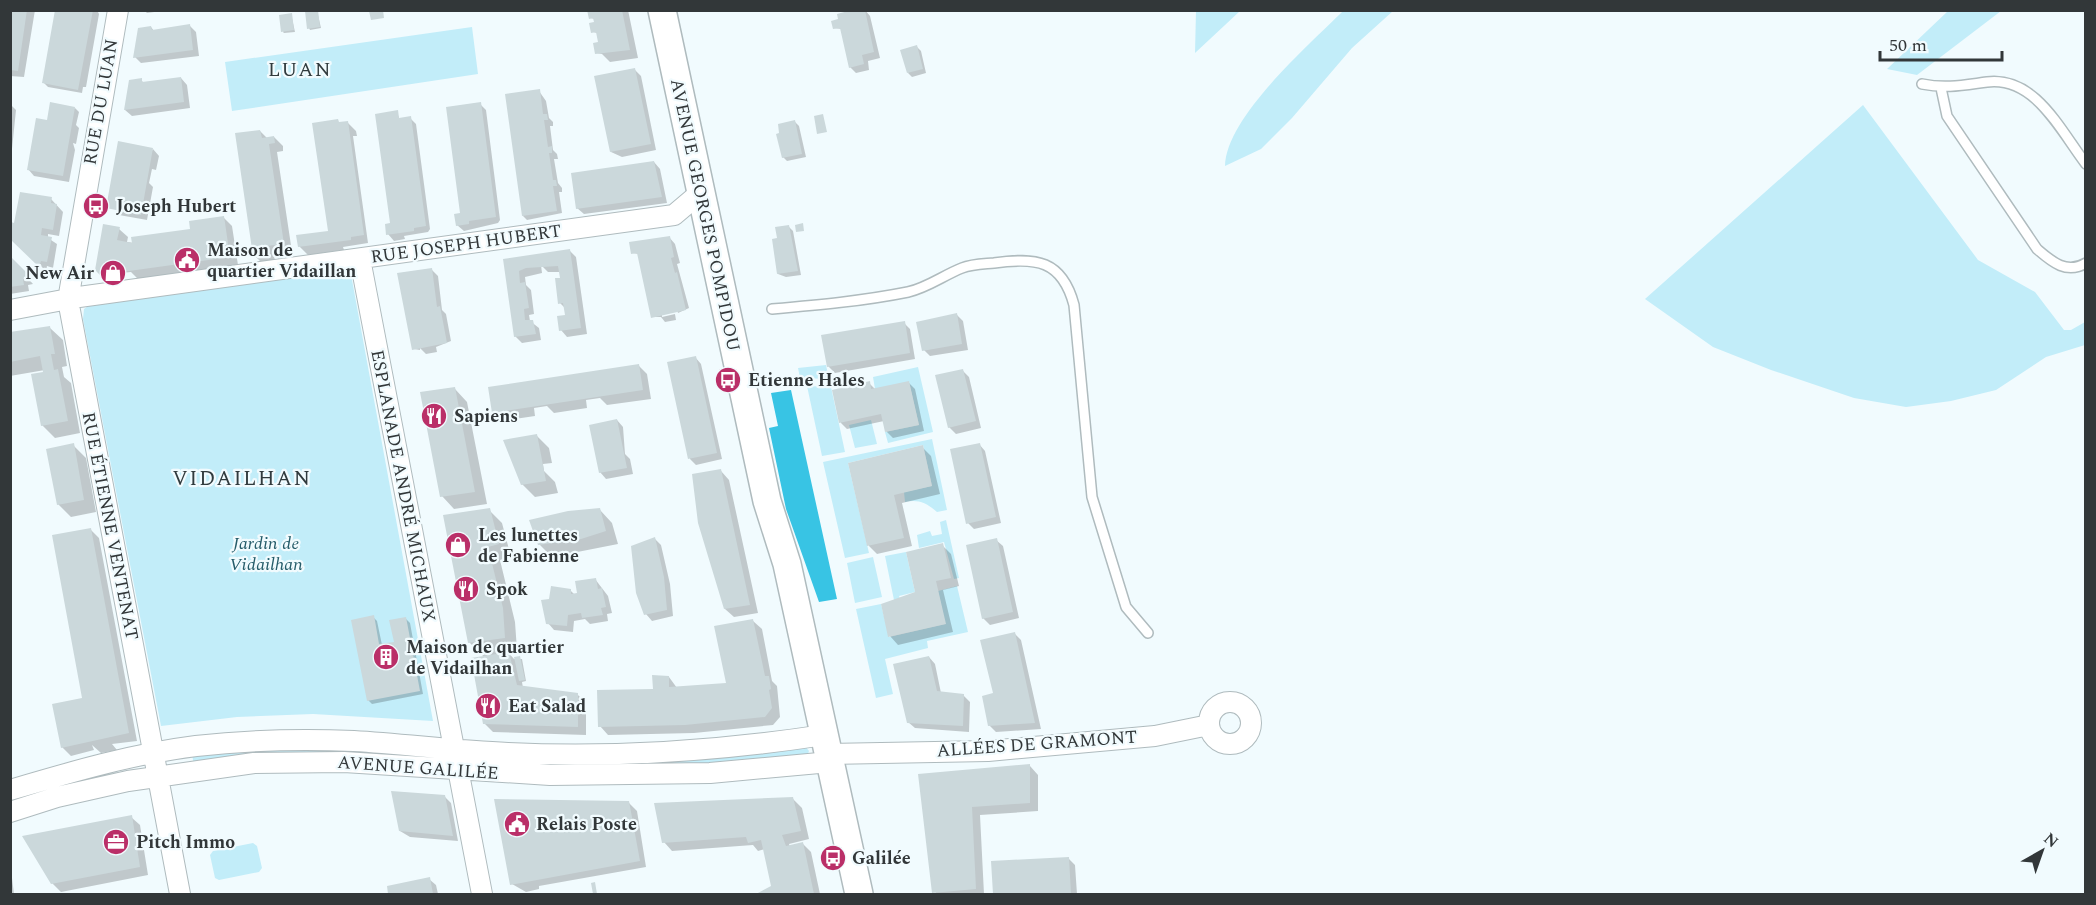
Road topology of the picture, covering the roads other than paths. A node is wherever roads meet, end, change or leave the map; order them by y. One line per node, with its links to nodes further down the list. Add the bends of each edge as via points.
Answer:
1 (118, 10): 9 (street, RUE DU LUAN)
2 (662, 10): 6 (main road, AVENUE GEORGES POMPIDOU)
3 (1922, 84): 4 (lane)
4 (1941, 88): 5 (lane, via 2006,81 2030,91); 8 (lane, via 1947,116 2037,249 2056,266 2079,267)
5 (2085, 164)
6 (700, 193): 7 (street, RUE JOSEPH HUBERT, via 674,215); 15 (main road, AVENUE GEORGES POMPIDOU, via 767,501 787,564)
7 (360, 259): 9 (street, RUE JOSEPH HUBERT); 14 (street, ESPLANADE ANDRÉ MICHAUX)
8 (2085, 263)
9 (68, 300): 11 (street, RUE JOSEPH HUBERT); 16 (street, RUE ÉTIENNE VENTENAT)
10 (772, 309): 12 (lane, via 912,291 964,267 1013,260 1038,261 1056,270 1070,287 1074,305 1092,497 1126,607)
11 (10, 310)
12 (1148, 633)
13 (1209, 725): 15 (street, ALLÉES DE GRAMONT, via 1155,736 988,751)
14 (452, 748): 15 (street, AVENUE GALILÉE, via 568,754); 16 (street, AVENUE GALILÉE, via 272,741); 17 (street, ESPLANADE ANDRÉ MICHAUX)
15 (828, 750): 17 (street, AVENUE GALILÉE, via 710,773 550,776); 23 (main road, AVENUE GEORGES POMPIDOU)
16 (153, 753): 18 (street, RUE ÉTIENNE VENTENAT); 19 (street, AVENUE GALILÉE)
17 (459, 771): 18 (street, AVENUE GALILÉE, via 375,763 307,762 233,765); 22 (street, ESPLANADE ANDRÉ MICHAUX)
18 (157, 778): 20 (street, AVENUE GALILÉE, via 75,793); 21 (street, RUE ÉTIENNE VENTENAT)
19 (10, 790)
20 (10, 812)
21 (180, 894)
22 (482, 894)
23 (859, 894)

